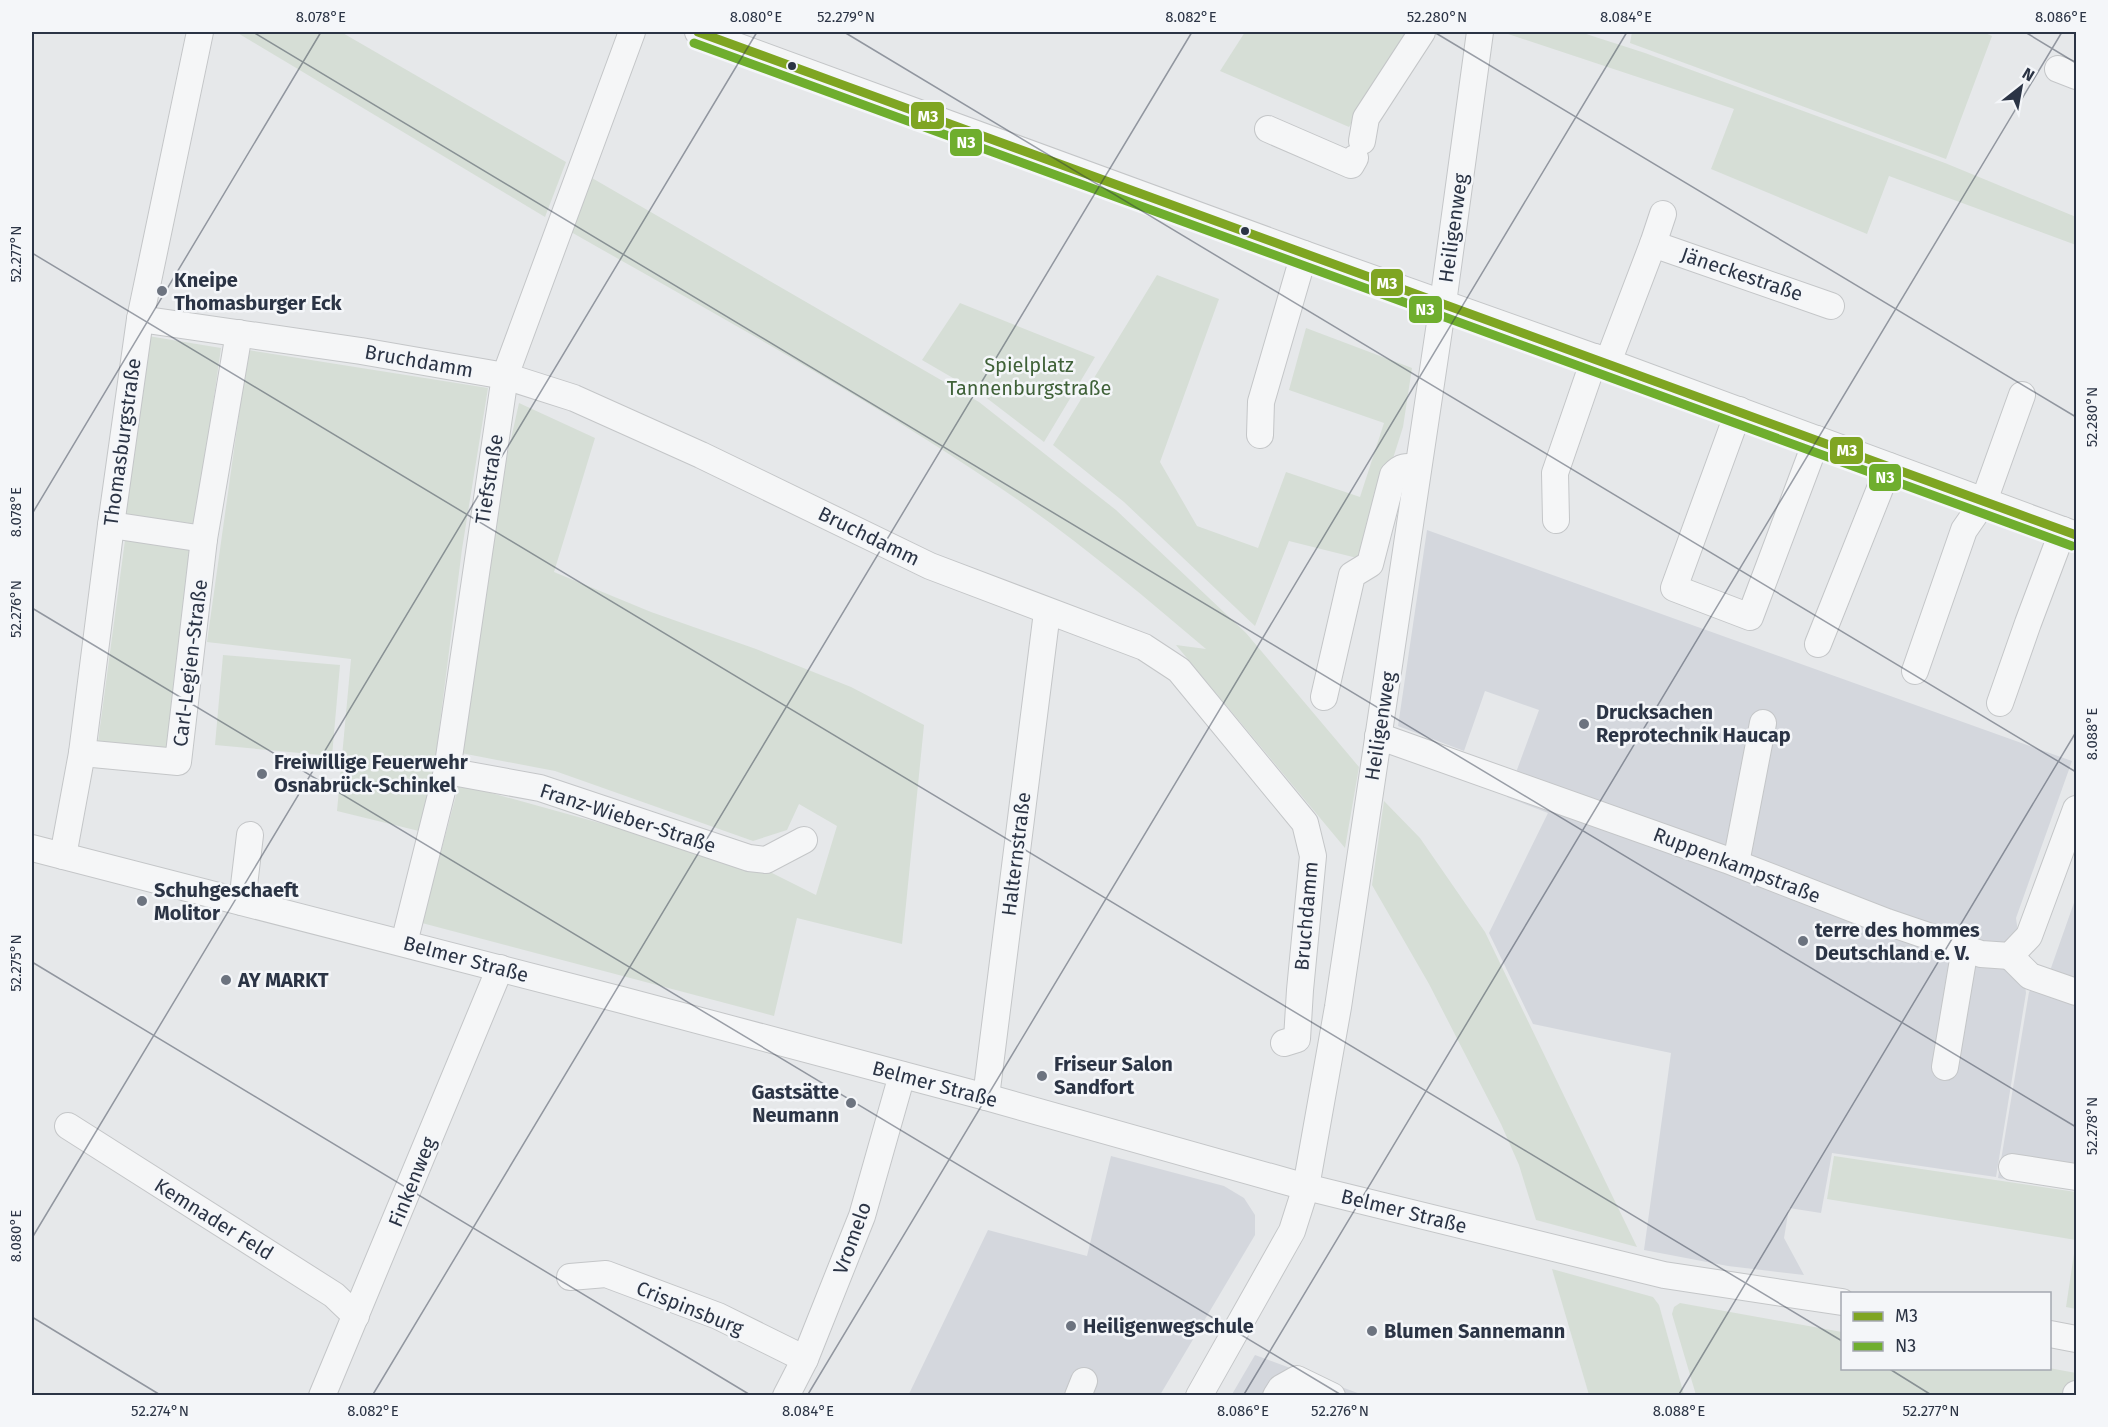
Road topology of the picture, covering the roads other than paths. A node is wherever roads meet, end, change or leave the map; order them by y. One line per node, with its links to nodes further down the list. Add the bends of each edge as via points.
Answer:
1 (200, 32): 12 (street, Thomasburgstraße)
2 (632, 32): 15 (street, Tiefstraße)
3 (698, 32): 9 (street)
4 (1422, 32): 6 (street, via 1366,118 1352,165)
5 (1478, 32): 10 (street, Heiligenweg)
6 (1268, 129)
7 (1663, 214): 8 (street)
8 (1653, 244): 11 (street, Jäneckestraße); 14 (street)
9 (1304, 254): 10 (street); 18 (street, via 1261,402)
10 (1443, 303): 14 (street); 21 (street, Heiligenweg)
11 (1831, 306)
12 (140, 319): 13 (street, Bruchdamm); 24 (street, Thomasburgstraße)
13 (239, 333): 15 (street, Bruchdamm); 26 (street, Carl-Legien-Straße)
14 (1602, 359): 17 (street); 23 (street, via 1555,473)
15 (505, 376): 27 (street, Bruchdamm, via 574,398 930,566); 35 (street, Tiefstraße)
16 (2022, 395): 22 (street)
17 (1739, 410): 19 (street); 19 (street, via 1674,588 1750,617)
18 (1260, 435)
19 (1817, 439): 20 (street)
20 (1889, 466): 22 (street); 28 (street)
21 (1418, 468): 30 (street, via 1399,468 1393,475 1370,564 1352,575); 33 (street, Heiligenweg)
22 (1984, 501): 25 (street); 29 (street, via 1964,530)
23 (1556, 520)
24 (111, 525): 26 (street); 34 (street, Thomasburgstraße)
25 (2070, 533): 31 (street, via 2028,623)
26 (204, 539): 34 (street, Carl-Legien-Straße, via 178,762)
27 (1047, 612): 48 (street, Bruchdamm, via 1144,647 1179,670 1305,823 1313,856 1298,1039); 51 (street, Halternstraße)
28 (1818, 644)
29 (1915, 670)
30 (1324, 697)
31 (2000, 703)
32 (1763, 723): 41 (street)
33 (1378, 736): 41 (street, Ruppenkampstraße); 55 (street, Heiligenweg, via 1338,1007)
34 (82, 753): 40 (street, Thomasburgstraße)
35 (447, 771): 38 (street, Franz-Wieber-Straße, via 540,788 748,858 766,860); 43 (street, Tiefstraße)
36 (2076, 808): 45 (street, via 2029,936)
37 (250, 835): 42 (street)
38 (804, 840)
39 (32, 848): 40 (street, Belmer Straße)
40 (63, 856): 42 (street, Belmer Straße)
41 (1736, 863): 44 (street, Ruppenkampstraße)
42 (242, 902): 43 (street, Belmer Straße)
43 (404, 943): 46 (street, Belmer Straße)
44 (1965, 948): 45 (street, Ruppenkampstraße, via 1981,954); 49 (street)
45 (2010, 956): 47 (street, via 2030,976)
46 (500, 968): 50 (street, Belmer Straße); 58 (street, Finkenweg)
47 (2076, 992)
48 (1284, 1043)
49 (1945, 1067)
50 (902, 1075): 51 (street, Belmer Straße); 61 (street, Vromelo, via 862,1216)
51 (986, 1097): 55 (street, Belmer Straße)
52 (68, 1126): 58 (street, Kemnader Feld, via 334,1295)
53 (2012, 1167): 54 (street)
54 (2076, 1177)
55 (1306, 1187): 57 (street, Belmer Straße, via 1645,1270); 64 (street, Heiligenweg, via 1292,1231)
56 (570, 1277): 61 (street, Crispinsburg, via 606,1274 718,1316)
57 (1841, 1302)
58 (356, 1316): 62 (street, Finkenweg)
59 (2051, 1334): 60 (street)
60 (2076, 1339)
61 (805, 1359): 63 (street, Vromelo)
62 (325, 1394)
63 (786, 1395)
64 (1199, 1395)
65 (1276, 1395): 66 (street, via 1297,1379)
66 (1332, 1395)

